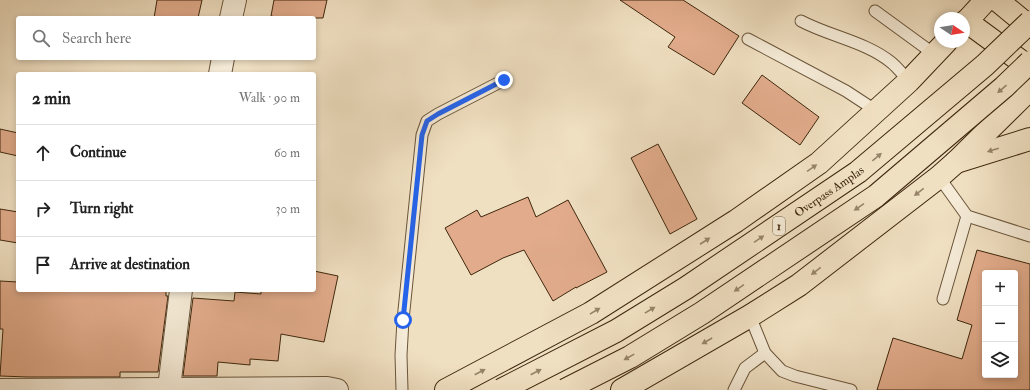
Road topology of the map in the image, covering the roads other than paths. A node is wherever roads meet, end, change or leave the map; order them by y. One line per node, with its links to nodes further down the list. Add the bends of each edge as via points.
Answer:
1 (235, 0): 5 (street)
2 (986, 0): 6 (highway)
3 (997, 0): 10 (highway)
4 (875, 11): 12 (lane)
5 (231, 16)
6 (970, 17)
7 (801, 21): 19 (lane, via 815,29 872,50 892,62)
8 (1030, 22): 36 (highway, Overpass Amplas / 1, one-way to 8, bridge, via 616,331 686,288 858,172 984,65)
9 (970, 26): 16 (highway)
10 (1030, 27)
11 (748, 39): 21 (lane, via 846,91)
12 (934, 45)
13 (940, 48): 19 (highway)
14 (223, 60): 17 (street)
15 (1030, 62): 37 (highway, one-way to 37, bridge, via 876,196 702,313 630,357)
16 (1030, 68)
17 (220, 72)
18 (504, 80): 34 (lane, via 427,121 422,135 403,320)
19 (909, 81): 21 (highway)
20 (1030, 89): 23 (highway)
21 (876, 110): 35 (highway, one-way to 21, via 591,313 709,238 819,162)
22 (1030, 139): 23 (highway, one-way to 23)
23 (956, 162): 24 (highway)
24 (939, 177): 25 (lane); 29 (highway, one-way to 29, via 799,284)
25 (967, 216): 26 (lane); 28 (lane)
26 (1030, 236)
27 (181, 292): 31 (street)
28 (943, 299)
29 (750, 316): 30 (lane); 38 (highway, one-way to 38)
30 (765, 353): 39 (lane, via 745,368); 40 (lane, via 782,371)
31 (169, 388): 32 (street); 33 (street)
32 (0, 390)
33 (337, 390)
34 (402, 390)
35 (446, 390)
36 (501, 390)
37 (565, 390)
38 (622, 390)
39 (734, 390)
40 (851, 390)

